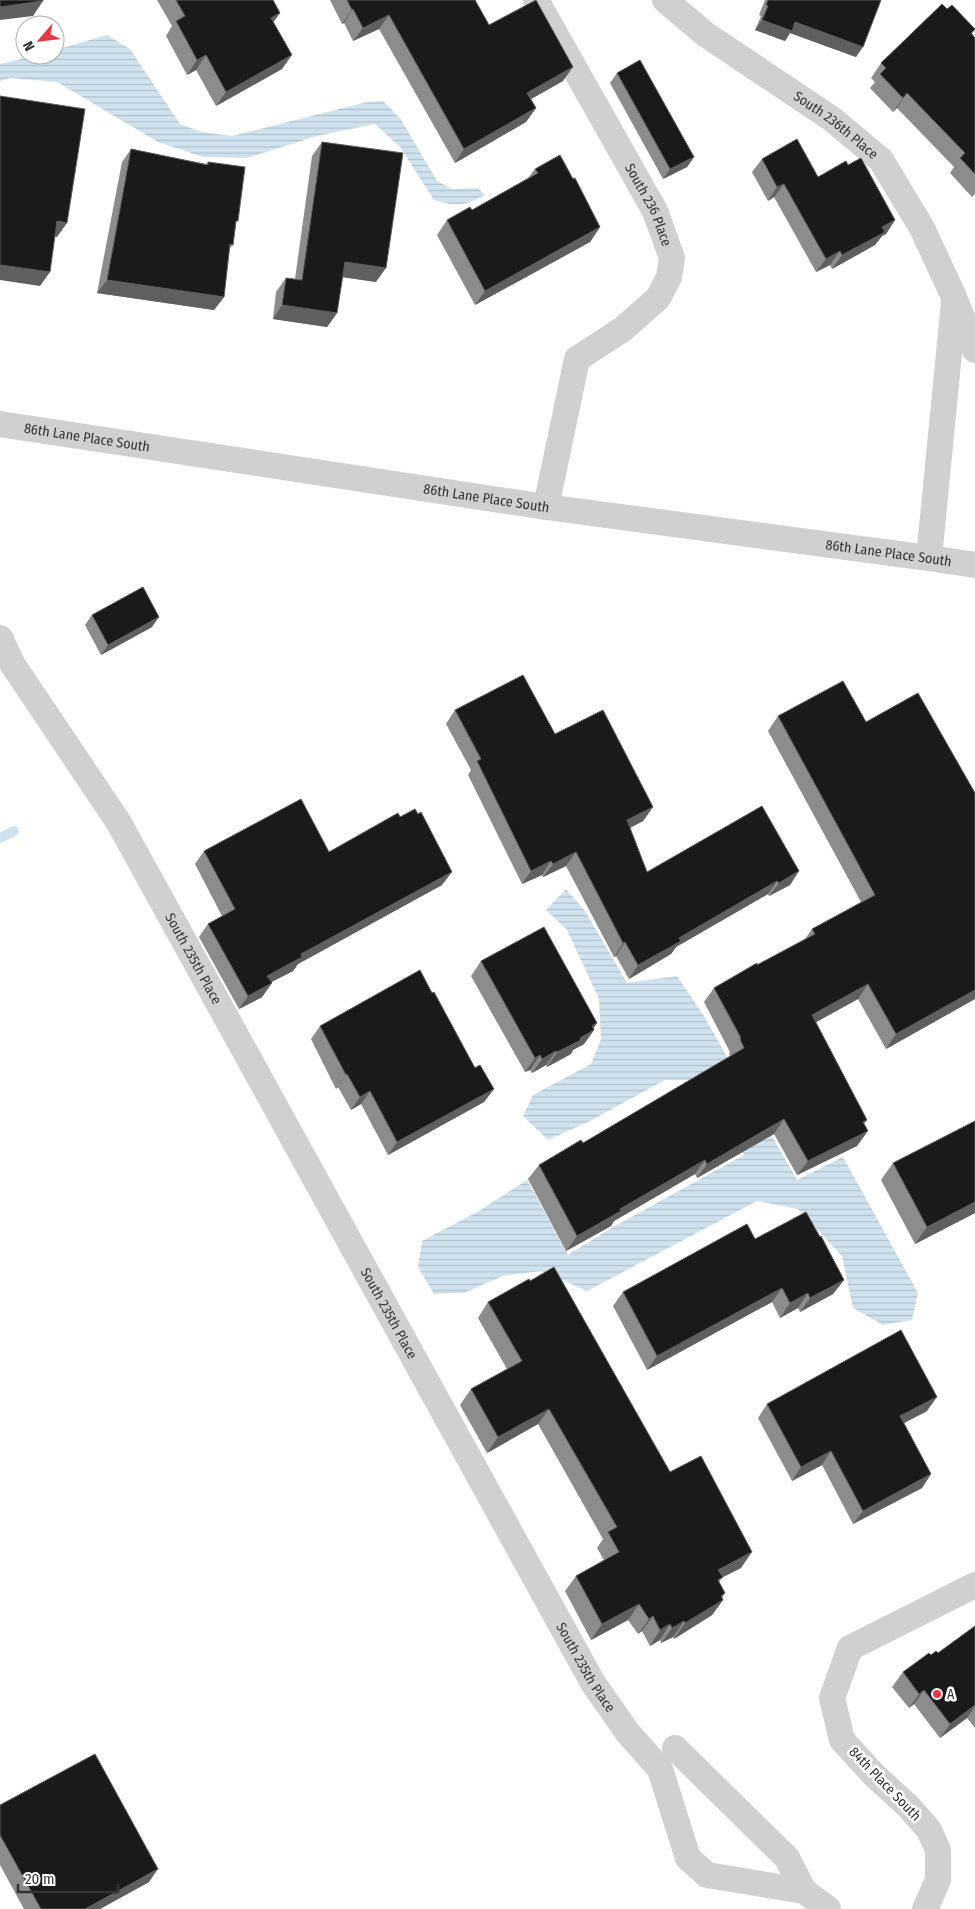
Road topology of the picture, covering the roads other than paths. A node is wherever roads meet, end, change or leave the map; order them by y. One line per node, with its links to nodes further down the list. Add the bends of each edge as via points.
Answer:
1 (536, 0): 6 (street, South 236 Place, via 654,211 672,258 669,277 658,298 623,329 577,359)
2 (665, 0): 3 (street, South 236th Place, via 705,34 832,119 881,160 922,228)
3 (954, 296): 4 (street, South 236th Place); 7 (street)
4 (975, 350)
5 (0, 424): 6 (street, 86th Lane Place South)
6 (546, 508): 7 (street, 86th Lane Place South)
7 (929, 558): 8 (street, 86th Lane Place South)
8 (975, 565)
9 (0, 638): 12 (street, South 235th Place, via 13,665 119,823 593,1683 628,1733 660,1769 688,1858 707,1875)
10 (975, 1585): 14 (street, 84th Place South, via 850,1648 832,1698 842,1740 909,1807 929,1830 938,1850 938,1880)
11 (675, 1748): 12 (street, via 787,1858)
12 (804, 1891): 13 (street, South 235th Place)
13 (828, 1909)
14 (925, 1909)

